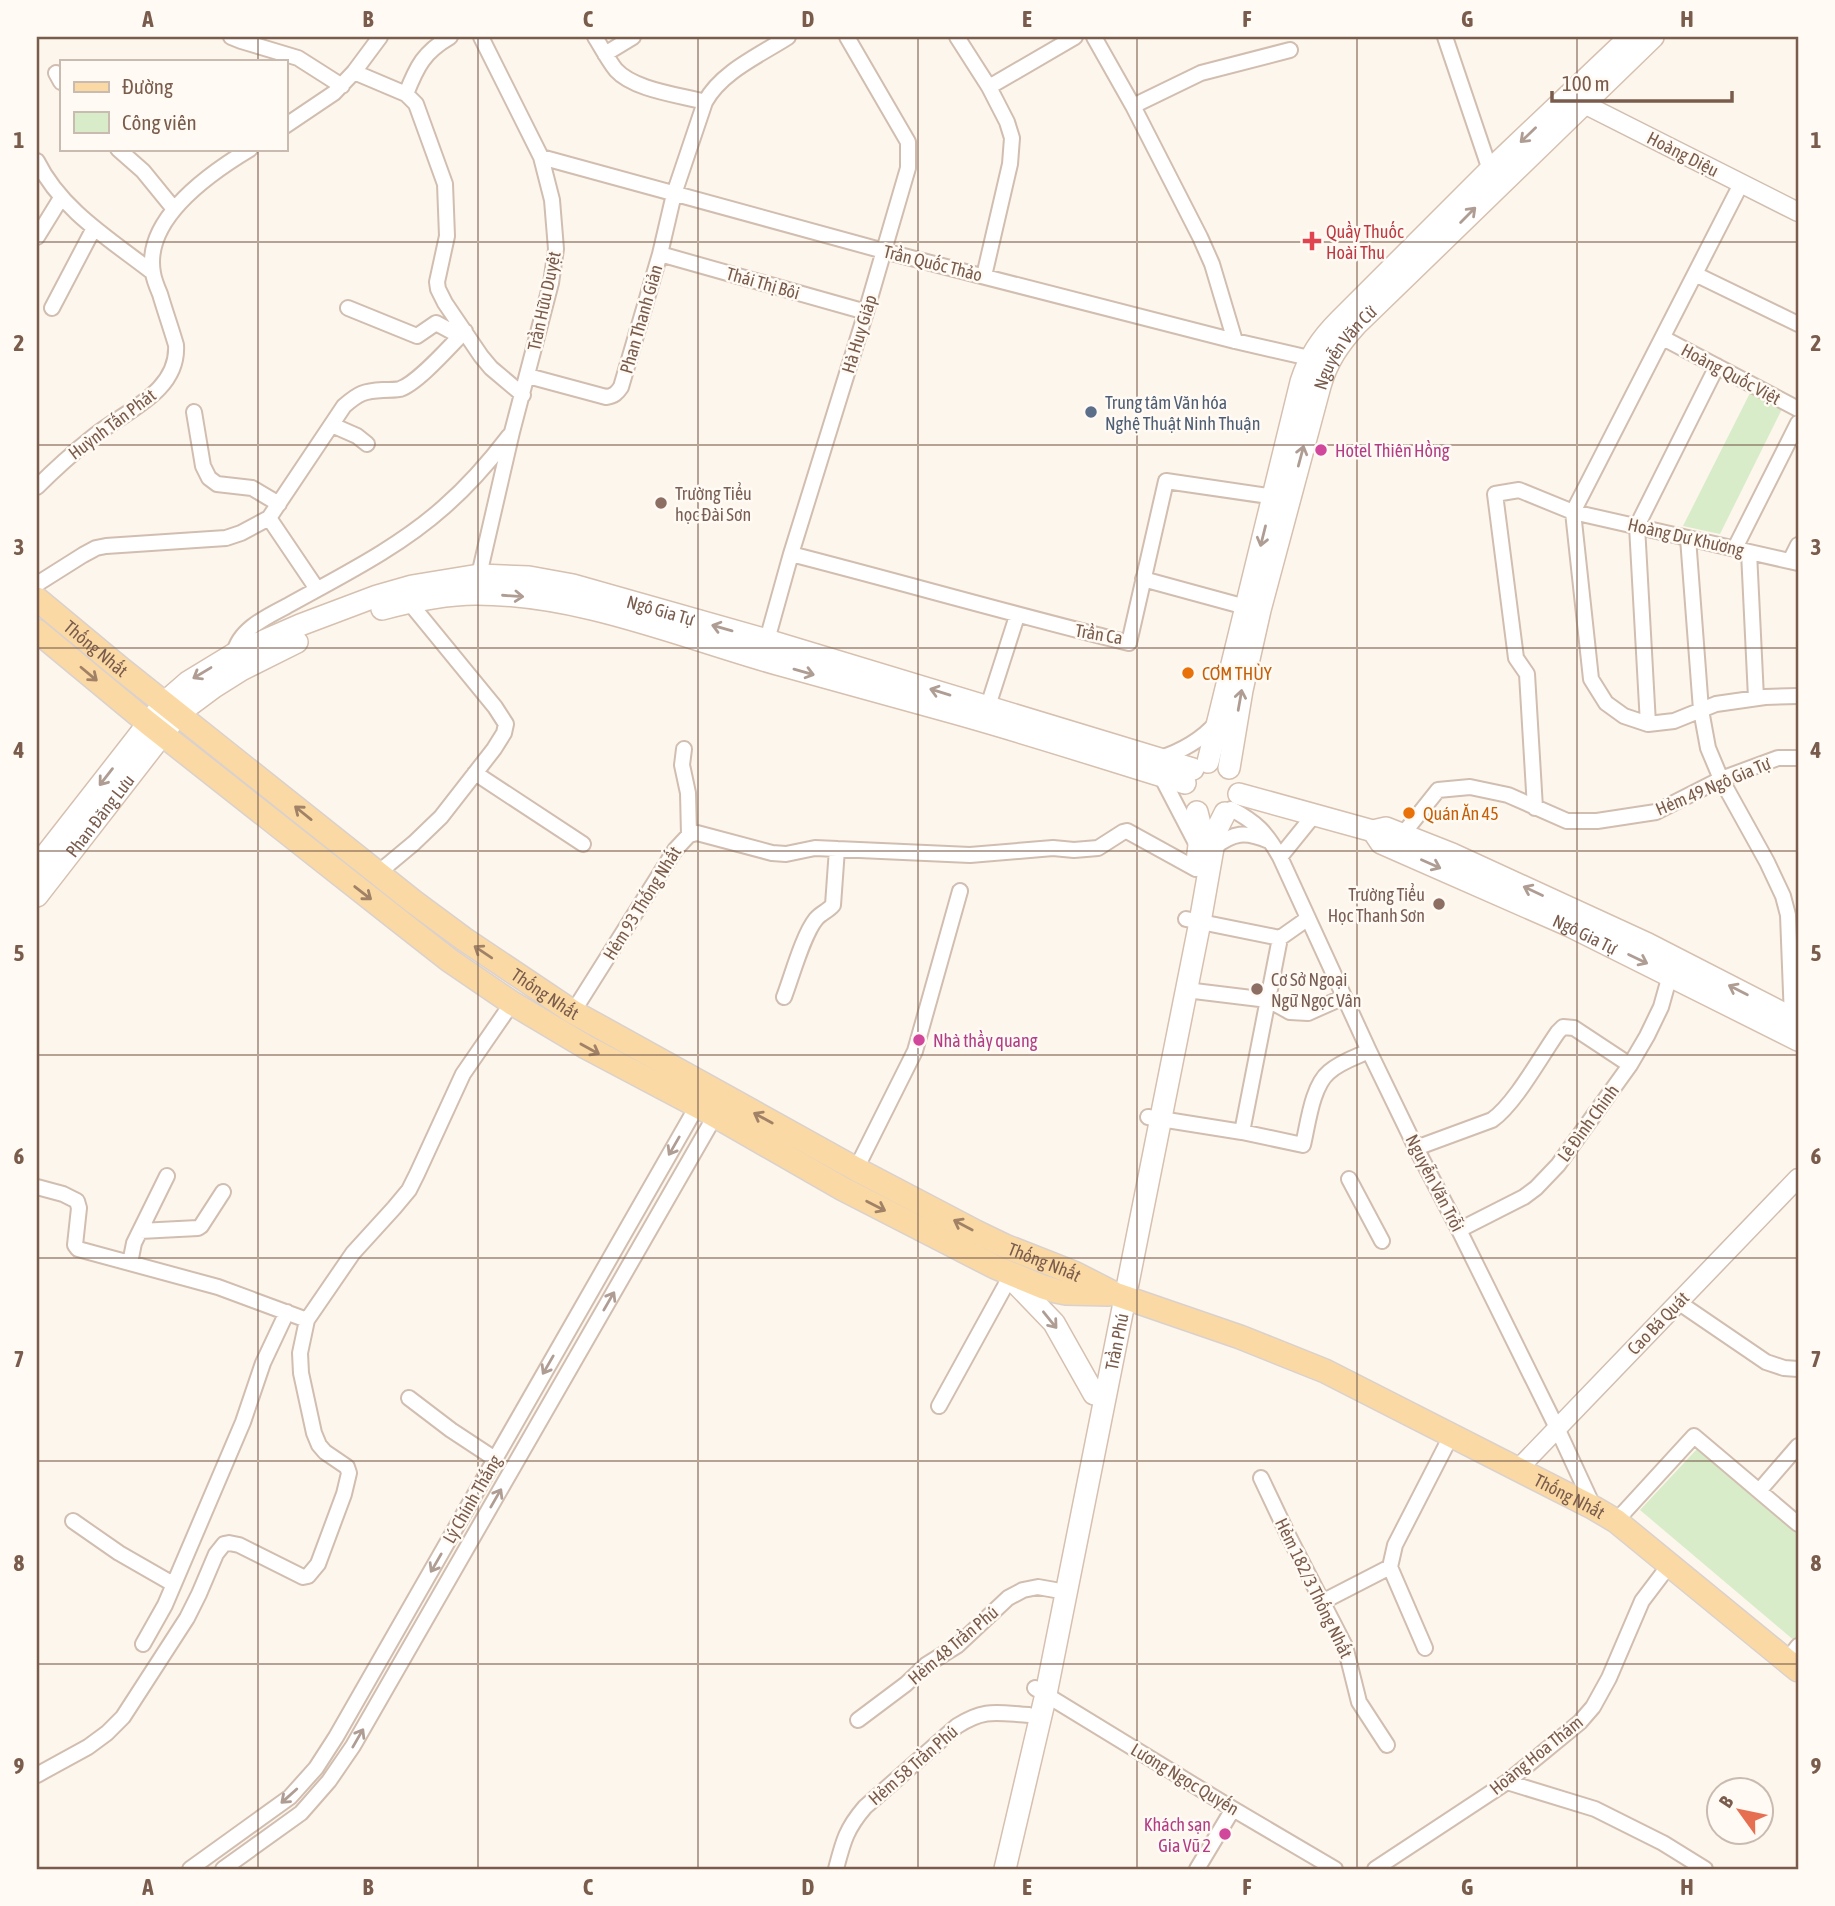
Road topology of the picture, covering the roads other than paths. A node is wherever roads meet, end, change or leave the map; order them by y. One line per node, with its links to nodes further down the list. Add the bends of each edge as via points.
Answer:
1 (231, 37): 18 (street, via 298,58)
2 (380, 37): 17 (street)
3 (450, 37): 20 (street, via 424,57)
4 (481, 37): 27 (street, Trần Hữu Duyệt)
5 (595, 37): 16 (street)
6 (633, 37): 16 (street)
7 (788, 37): 22 (street, via 722,80)
8 (847, 37): 37 (street, Hà Huy Giáp, via 908,142 908,168)
9 (957, 37): 19 (street)
10 (1075, 37): 19 (street)
11 (1094, 37): 23 (street)
12 (1445, 37): 29 (street)
13 (1630, 37): 21 (main road, Nguyễn Văn Cừ)
14 (1653, 37): 21 (main road, Nguyễn Văn Cừ)
15 (1290, 50): 23 (street, via 1201,73)
16 (605, 54): 22 (street, via 627,79)
17 (354, 72): 18 (street); 20 (street)
18 (342, 86): 24 (street)
19 (989, 87): 41 (street, via 1012,138)
20 (406, 94): 46 (street, via 416,104 444,184 447,236 438,289)
21 (1576, 100): 29 (main road, Nguyễn Văn Cừ); 30 (street, Hoàng Diệu)
22 (705, 102): 31 (street, Phan Thanh Giản)
23 (1133, 106): 48 (street, via 1212,264)
24 (287, 125)
25 (119, 150): 33 (street)
26 (249, 150): 33 (street, Huỳnh Tấn Phát)
27 (541, 157): 31 (street, Trần Quốc Thảo); 51 (street, Trần Hữu Duyệt, via 552,200 556,249)
28 (37, 161): 32 (street)
29 (1496, 176): 49 (main road, Nguyễn Văn Cừ, via 1340,320 1323,338)
30 (1741, 184): 34 (street, Hoàng Diệu); 40 (street)
31 (674, 194): 37 (street, Trần Quốc Thảo); 38 (street, Phan Thanh Giản)
32 (61, 198): 35 (street); 36 (street)
33 (174, 209): 39 (street, Huỳnh Tấn Phát, via 153,247)
34 (1798, 212)
35 (94, 228): 39 (street); 42 (street)
36 (37, 237)
37 (884, 251): 41 (street, Trần Quốc Thảo); 44 (street, Hà Huy Giáp)
38 (660, 254): 44 (street, Thái Thị Bôi); 51 (street, Phan Thanh Giản, via 618,393 606,397)
39 (152, 272): 59 (street, Huỳnh Tấn Phát, via 176,345 175,366 154,394 96,434)
40 (1695, 274): 45 (street); 47 (street)
41 (984, 276): 48 (street, Trần Quốc Thảo)
42 (52, 308)
43 (348, 308): 46 (street, via 417,337 436,323)
44 (866, 312): 69 (street, Hà Huy Giáp)
45 (1798, 324)
46 (463, 333): 52 (street, via 491,368); 56 (street, via 413,381 400,389 358,395)
47 (1663, 338): 50 (street, Hoàng Quốc Việt); 62 (street)
48 (1235, 341): 49 (street, Trần Quốc Thảo)
49 (1319, 360): 60 (main road, Nguyễn Văn Cừ, via 1301,382)
50 (1717, 366): 53 (street, Hoàng Quốc Việt); 64 (street)
51 (528, 376): 52 (street, Trần Hữu Duyệt)
52 (523, 396): 57 (street, Trần Hữu Duyệt)
53 (1798, 410)
54 (194, 412): 61 (street, via 209,478 217,484 252,488)
55 (1798, 423): 67 (street)
56 (332, 425): 58 (street); 61 (street)
57 (512, 432): 73 (street, Trần Hữu Duyệt); 74 (street, via 444,507 360,566)
58 (367, 444)
59 (37, 487)
60 (1281, 498): 71 (street, Trần Ca, via 1166,481); 77 (main road, Nguyễn Văn Cừ)
61 (279, 503): 63 (street)
62 (1573, 512): 64 (street, Hoàng Dư Khương); 88 (street, via 1591,678 1606,703 1624,716); 98 (street, Hoàng Dư Khương, via 1520,490 1495,494 1516,659 1527,674)
63 (269, 518): 72 (street, via 226,538 106,545); 74 (street)
64 (1637, 526): 65 (street, Hoàng Dư Khương); 88 (street)
65 (1688, 538): 67 (street, Hoàng Dư Khương); 85 (street)
66 (1798, 545): 70 (street)
67 (1734, 548): 68 (street, Hoàng Dư Khương)
68 (1749, 552): 70 (street, Hoàng Dư Khương); 83 (street)
69 (791, 554): 78 (street, Trần Ca); 80 (street, Hà Huy Giáp)
70 (1794, 562)
71 (1143, 579): 77 (street); 78 (street, Trần Ca, via 1129,643)
72 (37, 584)
73 (476, 584): 76 (main road, Ngô Gia Tự); 80 (main road, Ngô Gia Tự, via 604,612 637,613); 81 (main road, Ngô Gia Tự, via 412,586 377,596)
74 (317, 589): 81 (street, via 249,629)
75 (37, 599): 84 (main road, Thống Nhất)
76 (409, 602): 84 (main road, Ngô Gia Tự, via 376,610 275,652); 95 (street, via 506,724)
77 (1253, 608): 87 (main road, Nguyễn Văn Cừ); 93 (main road, Nguyễn Văn Cừ, one-way to 77)
78 (1017, 616): 86 (street)
79 (37, 631): 89 (main road, Thống Nhất, one-way to 89)
80 (764, 650): 86 (main road, Ngô Gia Tự)
81 (234, 654): 84 (main road, Ngô Gia Tự, one-way to 84, via 188,682)
82 (1798, 696): 83 (street)
83 (1756, 698): 85 (street)
84 (172, 708): 89 (main road, Ngô Gia Tự); 110 (main road, Thống Nhất, one-way to 84)
85 (1701, 710): 88 (street, via 1674,721); 96 (street, via 1708,748)
86 (985, 714): 92 (main road, Ngô Gia Tự)
87 (1217, 722): 92 (street); 94 (main road, Nguyễn Văn Cừ)
88 (1648, 724)
89 (155, 729): 109 (main road, Phan Đăng Lưu, one-way to 109); 112 (main road, Phan Đăng Lưu); 115 (main road, Thống Nhất, one-way to 115)
90 (684, 749): 103 (street)
91 (1798, 758): 96 (street, Hẻm 49 Ngô Gia Tự, via 1779,758)
92 (1160, 767): 94 (main road, Ngô Gia Tự); 107 (street)
93 (1229, 768): 94 (main road, via 1216,762); 97 (main road, via 1238,780)
94 (1195, 771): 99 (main road, via 1186,799)
95 (474, 773): 105 (street); 110 (street, via 440,817)
96 (1721, 779): 98 (street, Hẻm 49 Ngô Gia Tự, via 1656,812 1567,821); 125 (street, via 1783,896)
97 (1232, 805): 99 (main road, via 1211,817); 100 (main road, Ngô Gia Tự); 104 (street, Nguyễn Văn Trỗi); 107 (main road, Trần Phú)
98 (1535, 808): 102 (street, Hẻm 49 Ngô Gia Tự, via 1508,795 1470,788 1438,790)
99 (1196, 812): 107 (main road, Trần Phú)
100 (1314, 815): 101 (main road, Ngô Gia Tự); 108 (street)
101 (1373, 831): 102 (main road, Ngô Gia Tự, via 1386,828); 118 (main road, Ngô Gia Tự, one-way to 118, via 1381,843)
102 (1403, 834): 118 (main road, Ngô Gia Tự, one-way to 102, via 1477,865)
103 (689, 835): 106 (street, Hẻm 93 Thống Nhất, via 697,833 772,853); 124 (street, Hẻm 93 Thống Nhất)
104 (1271, 842): 107 (street, via 1251,834 1236,835); 108 (street, Nguyễn Văn Trỗi)
105 (583, 844)
106 (837, 849): 107 (street, Hẻm 93 Thống Nhất, via 970,855 1090,849 1127,831); 120 (street, via 832,905 809,930)
107 (1202, 855): 116 (main road, Trần Phú)
108 (1280, 857): 114 (street, Nguyễn Văn Trỗi)
109 (37, 866)
110 (378, 873): 113 (main road, Thống Nhất)
111 (960, 891): 133 (street, via 915,1051)
112 (37, 896)
113 (414, 901): 115 (main road); 124 (main road, Thống Nhất, one-way to 113)
114 (1307, 919): 117 (street); 121 (street, Nguyễn Văn Trỗi)
115 (398, 920): 123 (main road, Thống Nhất)
116 (1193, 921): 117 (street); 119 (main road, Trần Phú); 130 (main road, Trần Phú)
117 (1280, 938): 122 (street)
118 (1674, 967): 125 (main road, Ngô Gia Tự); 128 (street, Lê Đình Chinh, via 1654,1025)
119 (1186, 990): 122 (street); 130 (main road, Trần Phú)
120 (784, 997)
121 (1344, 997): 122 (street, via 1308,1013 1290,1012); 127 (street, Nguyễn Văn Trỗi)
122 (1268, 1000): 131 (street)
123 (512, 1003): 126 (main road, Thống Nhất); 148 (street, via 463,1074 409,1189 353,1253)
124 (573, 1012): 126 (main road); 129 (main road, Thống Nhất)
125 (1796, 1029)
126 (559, 1032): 129 (main road, Thống Nhất, one-way to 129)
127 (1369, 1051): 131 (street, via 1323,1077 1303,1145); 132 (street, Nguyễn Văn Trỗi)
128 (1630, 1065): 132 (street, via 1574,1028 1563,1027 1499,1115); 140 (street, Lê Đình Chinh, via 1558,1165 1536,1188)
129 (711, 1102): 133 (main road, Thống Nhất, one-way to 129); 138 (main road, Thống Nhất); 149 (street, Lý Chính Thắng, one-way to 149); 150 (street, Lý Chính Thắng, one-way to 129)
130 (1154, 1118): 131 (street); 145 (main road, Trần Phú)
131 (1242, 1132)
132 (1416, 1148): 140 (street, Nguyễn Văn Trỗi)
133 (856, 1169): 138 (main road); 144 (main road, Thống Nhất, one-way to 133)
134 (167, 1176): 141 (street)
135 (1798, 1178): 146 (street, Cao Bá Quát)
136 (1349, 1179): 142 (street)
137 (37, 1187): 143 (street, via 77,1201 78,1249)
138 (843, 1189): 144 (main road, Thống Nhất, one-way to 144)
139 (223, 1192): 141 (street, via 198,1228)
140 (1459, 1230): 155 (street, Nguyễn Văn Trỗi)
141 (140, 1231): 143 (street)
142 (1382, 1241)
143 (130, 1263): 147 (street)
144 (1003, 1265): 145 (main road, Thống Nhất, via 1056,1291); 152 (main road, one-way to 152, via 1054,1324); 154 (street)
145 (1120, 1296): 152 (main road, Trần Phú); 156 (main road, Thống Nhất, via 1325,1371); 174 (main road, Trần Phú)
146 (1678, 1303): 151 (street, via 1766,1362); 155 (street, Cao Bá Quát)
147 (287, 1312): 148 (street); 168 (street)
148 (307, 1320): 179 (street, via 301,1373 314,1433 325,1452 349,1473 318,1564 303,1577 239,1545 223,1544 187,1618 123,1717 88,1747)
149 (571, 1326): 150 (street); 158 (street, Lý Chính Thắng, one-way to 158)
150 (589, 1336): 180 (street, Lý Chính Thắng, one-way to 150)
151 (1798, 1369)
152 (1094, 1395): 169 (main road, Trần Phú)
153 (409, 1398): 158 (street)
154 (939, 1406)
155 (1557, 1428): 159 (street, Cao Bá Quát); 162 (street, Nguyễn Văn Trỗi)
156 (1452, 1434): 159 (main road, Thống Nhất); 167 (street, via 1395,1545)
157 (1798, 1446): 161 (street)
158 (495, 1459): 178 (street, Lý Chính Thắng, one-way to 178)
159 (1518, 1468): 162 (main road, Thống Nhất)
160 (1261, 1478): 170 (street, Hẻm 182/3 Thống Nhất)
161 (1759, 1491): 164 (street, via 1694,1436); 165 (street)
162 (1594, 1508): 164 (main road, Thống Nhất)
163 (73, 1521): 168 (street)
164 (1616, 1521): 166 (main road, Thống Nhất)
165 (1798, 1524)
166 (1670, 1564): 173 (main road, Thống Nhất); 181 (street, Hoàng Hoa Thám, via 1637,1609 1593,1707)
167 (1390, 1567): 170 (street); 172 (street)
168 (173, 1584): 171 (street)
169 (1055, 1591): 174 (main road, Trần Phú); 176 (street, Hẻm 48 Trần Phú, via 1038,1587 1009,1598 958,1645)
170 (1322, 1602): 177 (street, Hẻm 182/3 Thống Nhất, via 1345,1646 1359,1702)
171 (143, 1644)
172 (1425, 1648)
173 (1795, 1659)
174 (1041, 1691): 175 (main road, Trần Phú); 182 (street, Lương Ngọc Quyến); 187 (main road, Trần Phú)
175 (1029, 1715): 185 (street, Hẻm 58 Trần Phú, via 986,1712 957,1726 860,1813 846,1832); 186 (main road, Trần Phú)
176 (858, 1720)
177 (1387, 1745)
178 (316, 1768): 180 (street); 183 (street, Lý Chính Thắng, one-way to 183, via 290,1797)
179 (37, 1775)
180 (329, 1781): 184 (street, Lý Chính Thắng, via 302,1813)
181 (1507, 1782): 190 (street, Hoàng Hoa Thám); 191 (street, via 1595,1810)
182 (1233, 1809): 188 (street); 189 (street, Lương Ngọc Quyến)
183 (190, 1869)
184 (223, 1869)
185 (836, 1869)
186 (992, 1869)
187 (1005, 1869)
188 (1197, 1869)
189 (1335, 1869)
190 (1375, 1869)
191 (1705, 1869)

